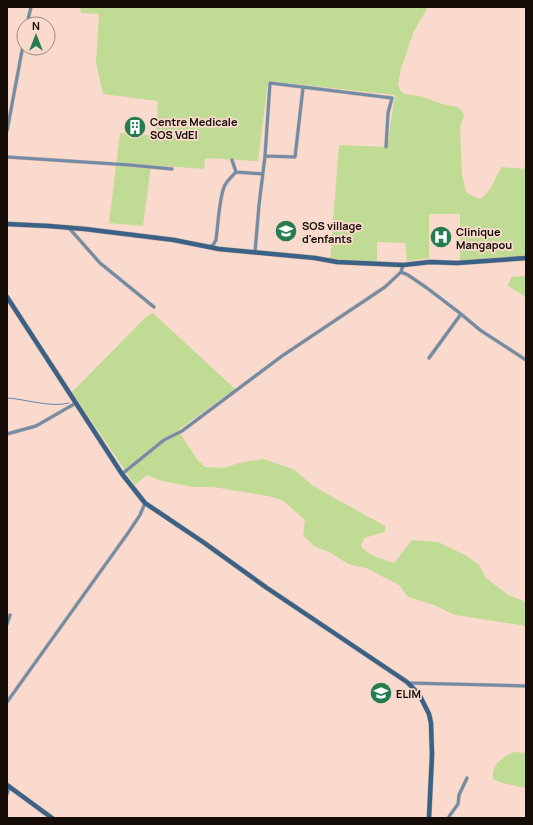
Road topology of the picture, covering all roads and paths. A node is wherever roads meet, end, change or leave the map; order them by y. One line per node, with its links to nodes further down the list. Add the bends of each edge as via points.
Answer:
1 (21, 56): 3 (street)
2 (303, 88): 4 (street, via 392,98 388,113); 5 (street, via 295,156); 5 (street, via 270,83)
3 (7, 131)
4 (386, 147)
5 (265, 156): 10 (street)
6 (7, 157): 8 (street)
7 (232, 160): 9 (street)
8 (172, 170)
9 (236, 172): 10 (street); 13 (street, via 224,187 216,240)
10 (263, 174): 14 (street)
11 (7, 224): 12 (street)
12 (69, 227): 13 (street); 19 (street, via 100,263)
13 (209, 247): 14 (street)
14 (255, 252): 16 (street, via 337,262)
15 (526, 258): 16 (street)
16 (403, 265): 17 (street)
17 (401, 272): 20 (street); 25 (street, via 386,287 282,356 182,431 164,440)
18 (7, 297): 23 (street)
19 (154, 307)
20 (461, 314): 21 (street); 22 (street, via 480,330)
21 (428, 358)
22 (526, 360)
23 (76, 403): 24 (street, via 36,426); 25 (street)
24 (7, 434)
25 (122, 474): 26 (street)
26 (145, 503): 29 (street); 31 (street, via 124,539)
27 (10, 615): 28 (street)
28 (7, 624)
29 (406, 682): 30 (street); 36 (street, via 419,694 431,723)
30 (526, 686)
31 (7, 702)
32 (467, 778): 37 (street, via 458,804)
33 (8, 786): 34 (street); 35 (street)
34 (7, 794)
35 (52, 818)
36 (429, 818)
37 (448, 818)

